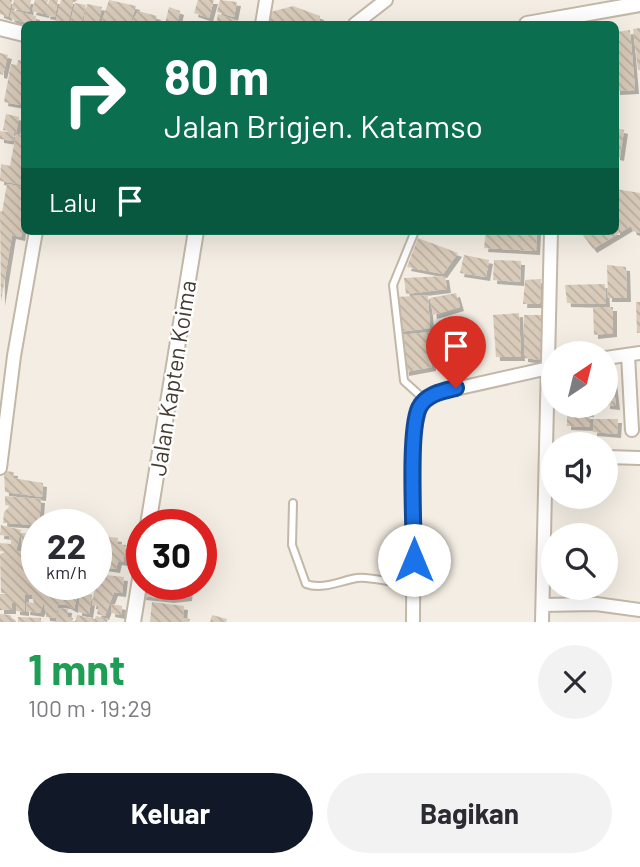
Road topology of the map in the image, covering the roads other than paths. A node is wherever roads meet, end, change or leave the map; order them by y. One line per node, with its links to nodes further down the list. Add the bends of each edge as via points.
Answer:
1 (266, 0): 4 (street)
2 (386, 0): 5 (street)
3 (640, 4): 6 (street)
4 (262, 21)
5 (359, 21)
6 (560, 21)
7 (0, 28): 8 (street)
8 (21, 33)
9 (35, 235): 20 (street, via 13,356)
10 (195, 235): 22 (street, Jalan Kapten Koima)
11 (413, 235): 16 (lane, via 394,279 393,305 404,381)
12 (551, 235): 13 (street)
13 (550, 341)
14 (634, 354): 17 (street)
15 (541, 370): 16 (street)
16 (430, 397): 24 (street, via 420,407 414,433)
17 (632, 429)
18 (618, 457): 19 (street)
19 (640, 458)
20 (0, 468)
21 (293, 503): 24 (lane, via 292,545 306,584 320,587 365,578)
22 (151, 509)
23 (548, 509): 26 (street)
24 (414, 585): 29 (street)
25 (137, 600): 28 (street)
26 (543, 605): 27 (street, via 596,604); 30 (street)
27 (640, 610)
28 (133, 622)
29 (414, 622)
30 (542, 622)

